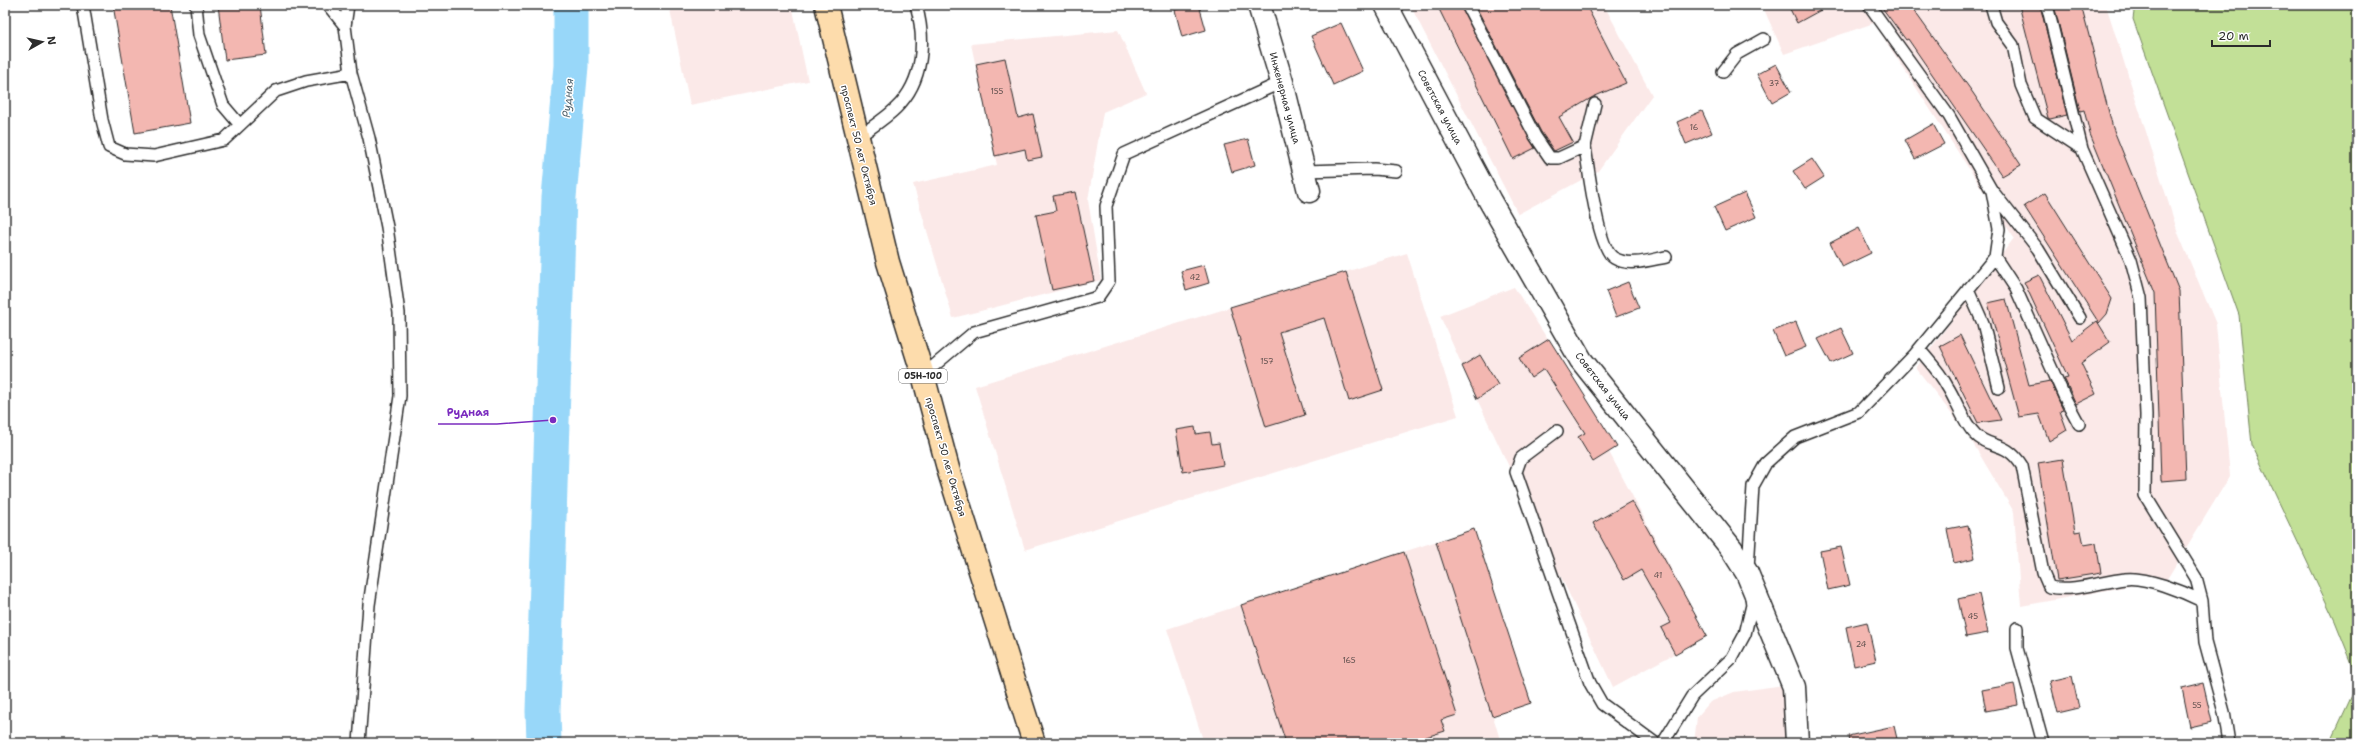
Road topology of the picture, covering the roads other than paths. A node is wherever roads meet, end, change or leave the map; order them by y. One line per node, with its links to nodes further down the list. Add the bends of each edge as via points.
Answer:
1 (82, 5): 19 (lane, via 109,147 126,154 154,156 224,140)
2 (196, 5): 19 (lane, via 199,35 223,106)
3 (328, 5): 13 (lane)
4 (348, 5): 13 (lane)
5 (826, 5): 20 (main road, проспект 50 лет Октября / 05Н-100)
6 (916, 5): 20 (lane, via 922,42 918,76 897,108)
7 (1259, 5): 17 (street, Инженерная улица)
8 (1386, 5): 35 (street, Советская улица, via 1490,201 1581,360 1731,548)
9 (1467, 5): 21 (lane, via 1535,136 1550,158 1559,158)
10 (1869, 5): 25 (lane, via 1949,116)
11 (1991, 5): 22 (lane, via 1996,22 2013,45 2021,85 2035,118)
12 (2047, 5): 22 (lane)
13 (345, 26): 16 (lane)
14 (1764, 39): 15 (lane, via 1738,54)
15 (1723, 72)
16 (351, 73): 19 (lane, via 306,81 276,91); 38 (lane, via 369,138 387,227 400,328 400,396 369,605)
17 (1282, 82): 24 (street, Инженерная улица); 31 (lane, via 1124,154 1106,206 1109,281 1098,297 974,332)
18 (1595, 104): 21 (lane)
19 (240, 125)
20 (857, 138): 31 (main road, проспект 50 лет Октября / 05Н-100, via 888,262)
21 (1585, 146): 26 (lane, via 1605,248 1613,258 1628,263)
22 (2082, 149): 36 (lane, via 2131,260 2141,298 2146,415 2145,495 2196,578)
23 (1396, 171): 24 (lane, via 1374,169)
24 (1307, 181)
25 (1992, 191): 27 (lane, via 1999,229); 29 (lane, via 2038,249)
26 (1666, 257)
27 (1995, 257): 28 (lane); 33 (lane, via 2016,288)
28 (1968, 289): 30 (lane); 32 (lane, via 1983,323)
29 (2080, 318)
30 (1919, 349): 35 (lane, via 1859,412 1795,438 1766,463 1753,486); 36 (lane, via 1947,384 1976,436 2006,449 2015,455 2022,466 2043,573 2049,587 2062,590 2127,578 2176,588)
31 (923, 375): 39 (main road, проспект 50 лет Октября / 05Н-100, via 949,472)
32 (1999, 388)
33 (2079, 424)
34 (1557, 431): 40 (lane, via 1521,458 1516,472 1590,683 1602,704)
35 (1747, 573): 41 (lane, via 1752,605 1745,634 1732,658 1692,696); 42 (street, Советская улица, via 1794,687)
36 (2202, 601): 44 (lane, via 2205,642 2224,712)
37 (2017, 628): 43 (lane, via 2017,648)
38 (359, 743)
39 (1034, 743)
40 (1655, 743)
41 (1663, 743)
42 (1797, 743)
43 (2043, 743)
44 (2229, 743)

